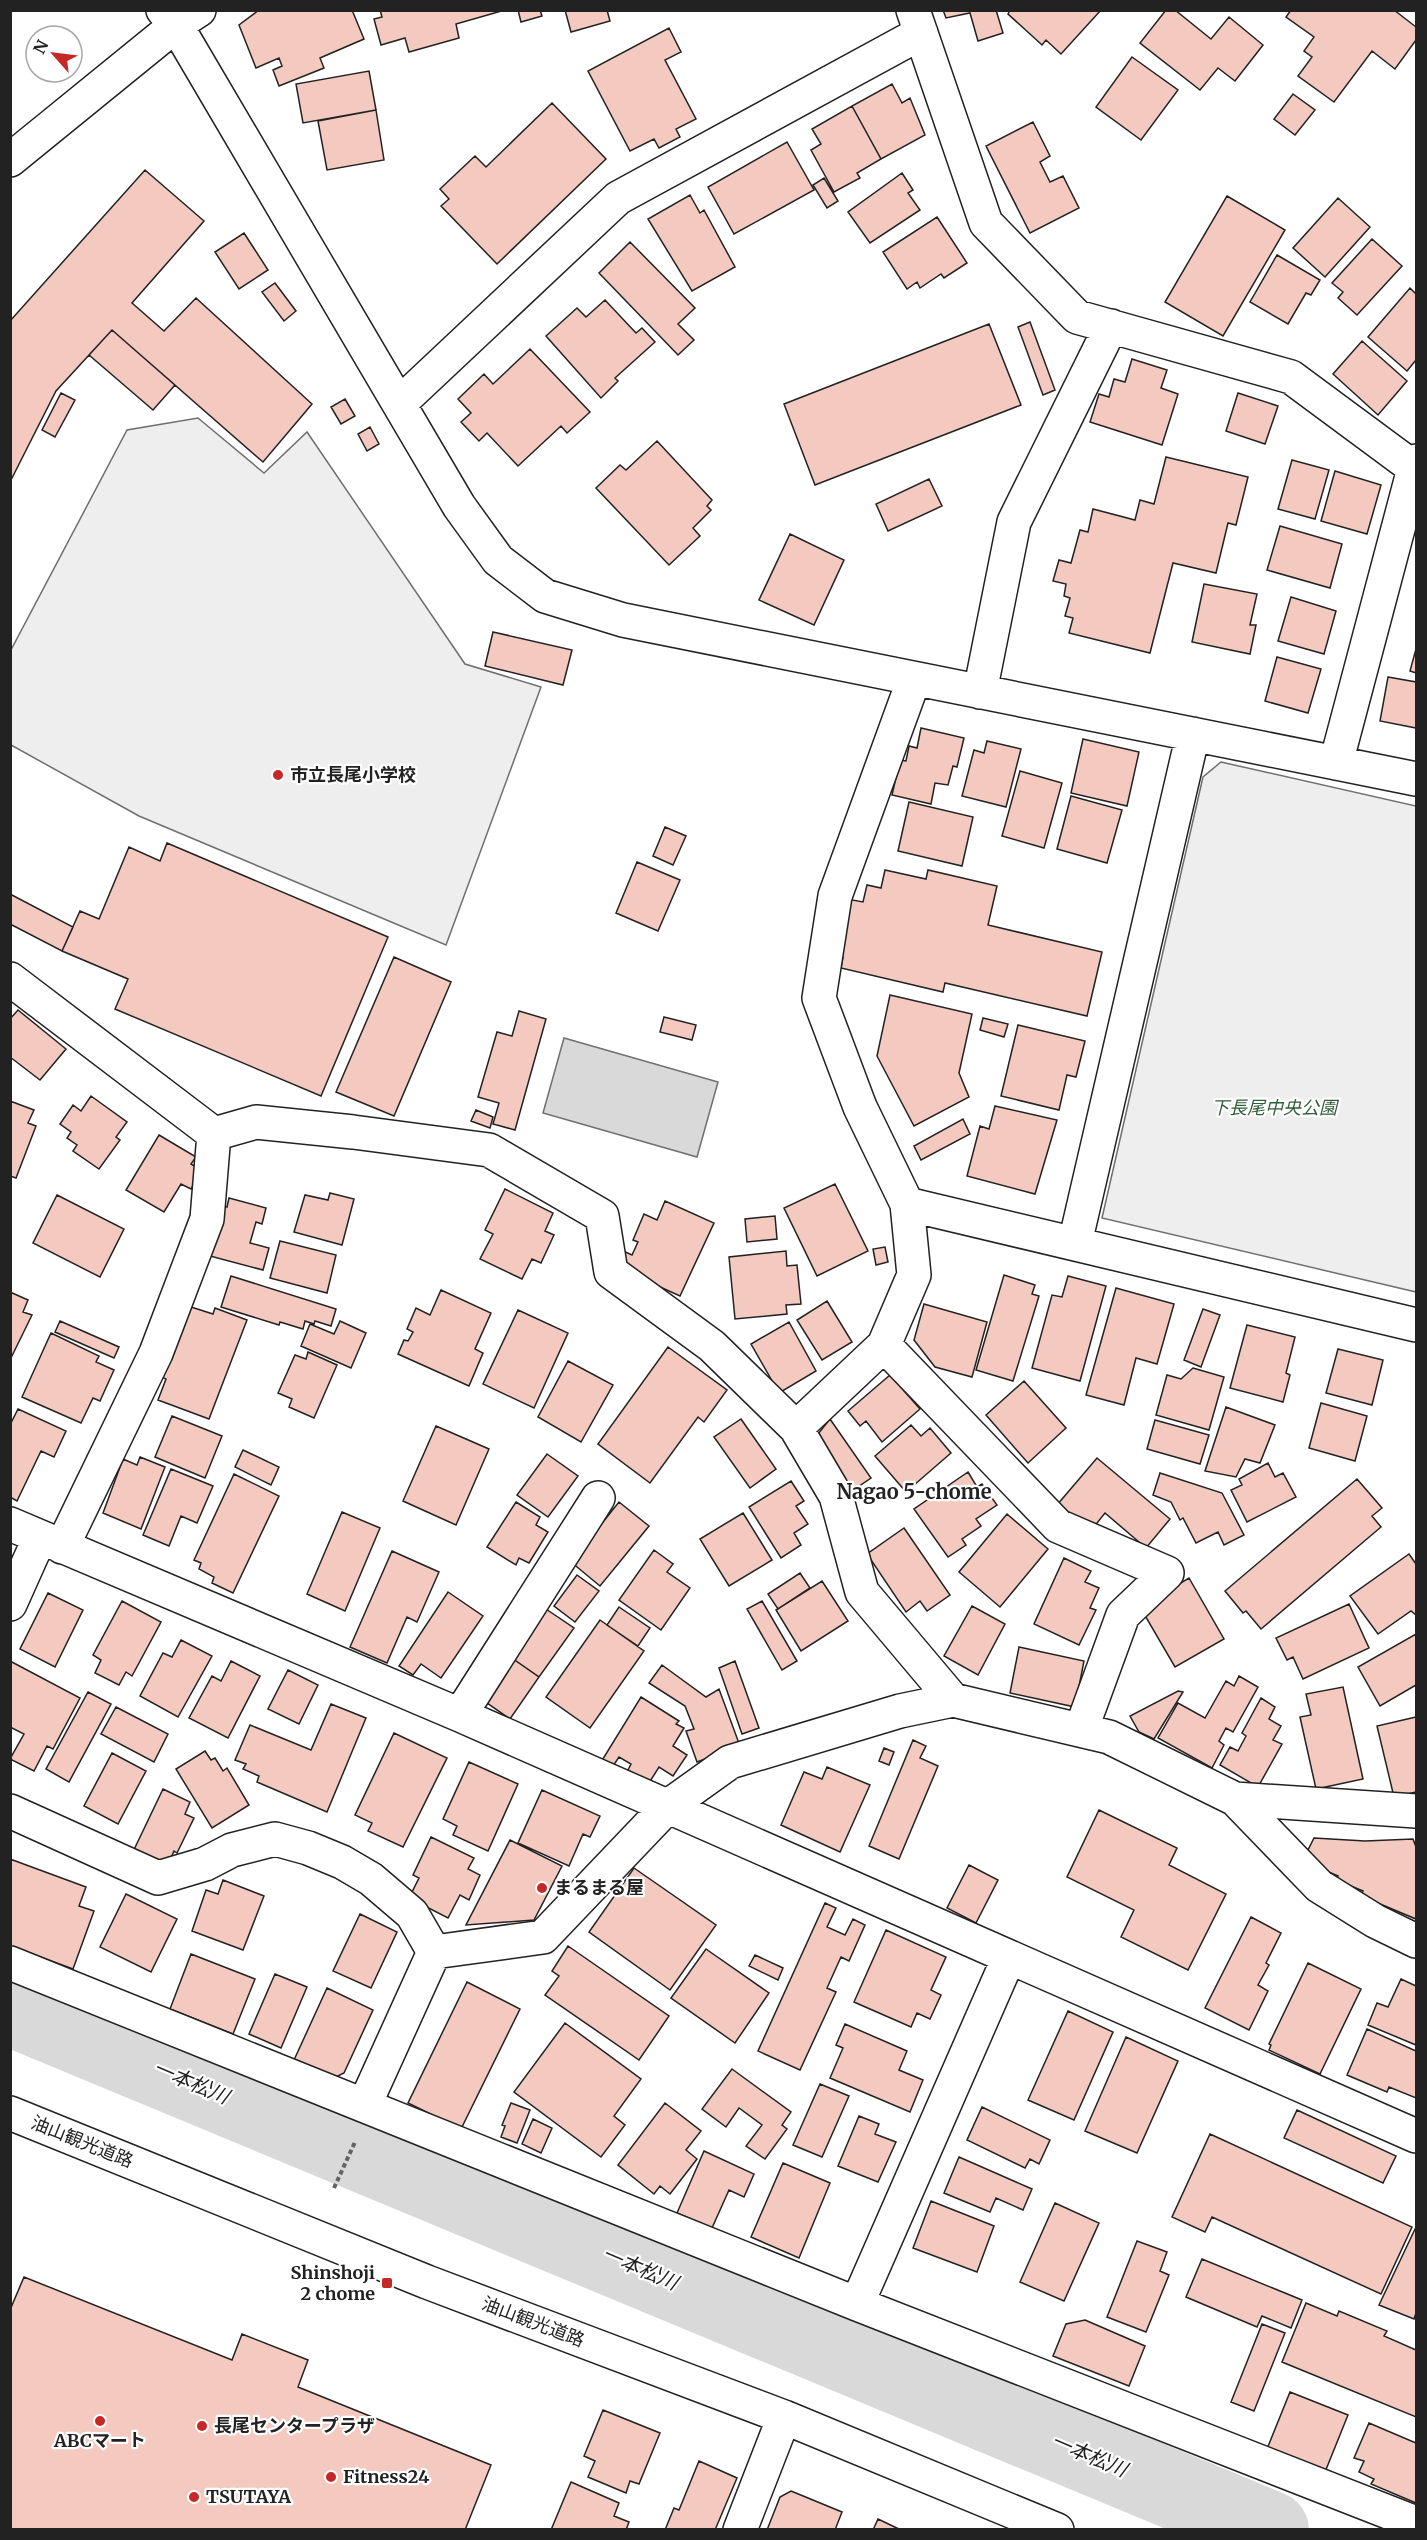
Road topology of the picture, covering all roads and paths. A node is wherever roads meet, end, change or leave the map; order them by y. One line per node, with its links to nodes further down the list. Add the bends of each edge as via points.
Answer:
1 (180, 15): 3 (street); 5 (street)
2 (917, 22): 4 (street, via 986,223 1077,317); 5 (street, via 618,198)
3 (10, 160)
4 (1111, 326): 6 (street, via 1291,377); 8 (street, via 1014,522)
5 (399, 404): 7 (street, via 459,506 498,560 545,596 623,620)
6 (1415, 464): 10 (street)
7 (914, 679): 8 (street); 14 (street, via 835,896 819,998 860,1107)
8 (980, 692): 9 (street)
9 (1193, 735): 10 (street); 15 (street)
10 (1336, 763): 11 (street)
11 (1416, 779)
12 (10, 979): 13 (street)
13 (214, 1134): 18 (street, via 256,1122 489,1150 602,1216 611,1272 712,1346); 21 (street, via 207,1219 156,1353)
14 (907, 1204): 15 (street); 17 (street, via 914,1275)
15 (1075, 1243): 16 (street)
16 (1416, 1325)
17 (884, 1345): 18 (street); 25 (street, via 1058,1526 1167,1573 1123,1615)
18 (796, 1428): 23 (street, via 836,1496 862,1592)
19 (598, 1498): 24 (street)
20 (10, 1524): 21 (street)
21 (51, 1542): 22 (street); 24 (street)
22 (10, 1604)
23 (953, 1700): 25 (street); 27 (street, via 900,1711 730,1762)
24 (460, 1715): 27 (street)
25 (1081, 1730): 26 (street, via 1109,1737)
26 (1235, 1799): 29 (street); 30 (street, via 1319,1886)
27 (667, 1807): 31 (street, via 543,1938); 32 (street)
28 (10, 1810): 31 (street, via 158,1878 205,1864 232,1850 275,1839 308,1848 371,1879 412,1914)
29 (1416, 1811)
30 (1416, 1941)
31 (434, 1952): 34 (street)
32 (1009, 1957): 36 (street); 39 (street)
33 (10, 1963): 34 (street)
34 (365, 2104): 39 (street)
35 (10, 2114): 40 (street, 油山観光道路, via 427,2282)
36 (1416, 2136)
37 (356, 2139): 38 (path)
38 (334, 2188)
39 (857, 2304): 41 (street)
40 (784, 2417): 42 (street); 43 (street, 油山観光道路)
41 (1416, 2523)
42 (740, 2529)
43 (1057, 2529)

